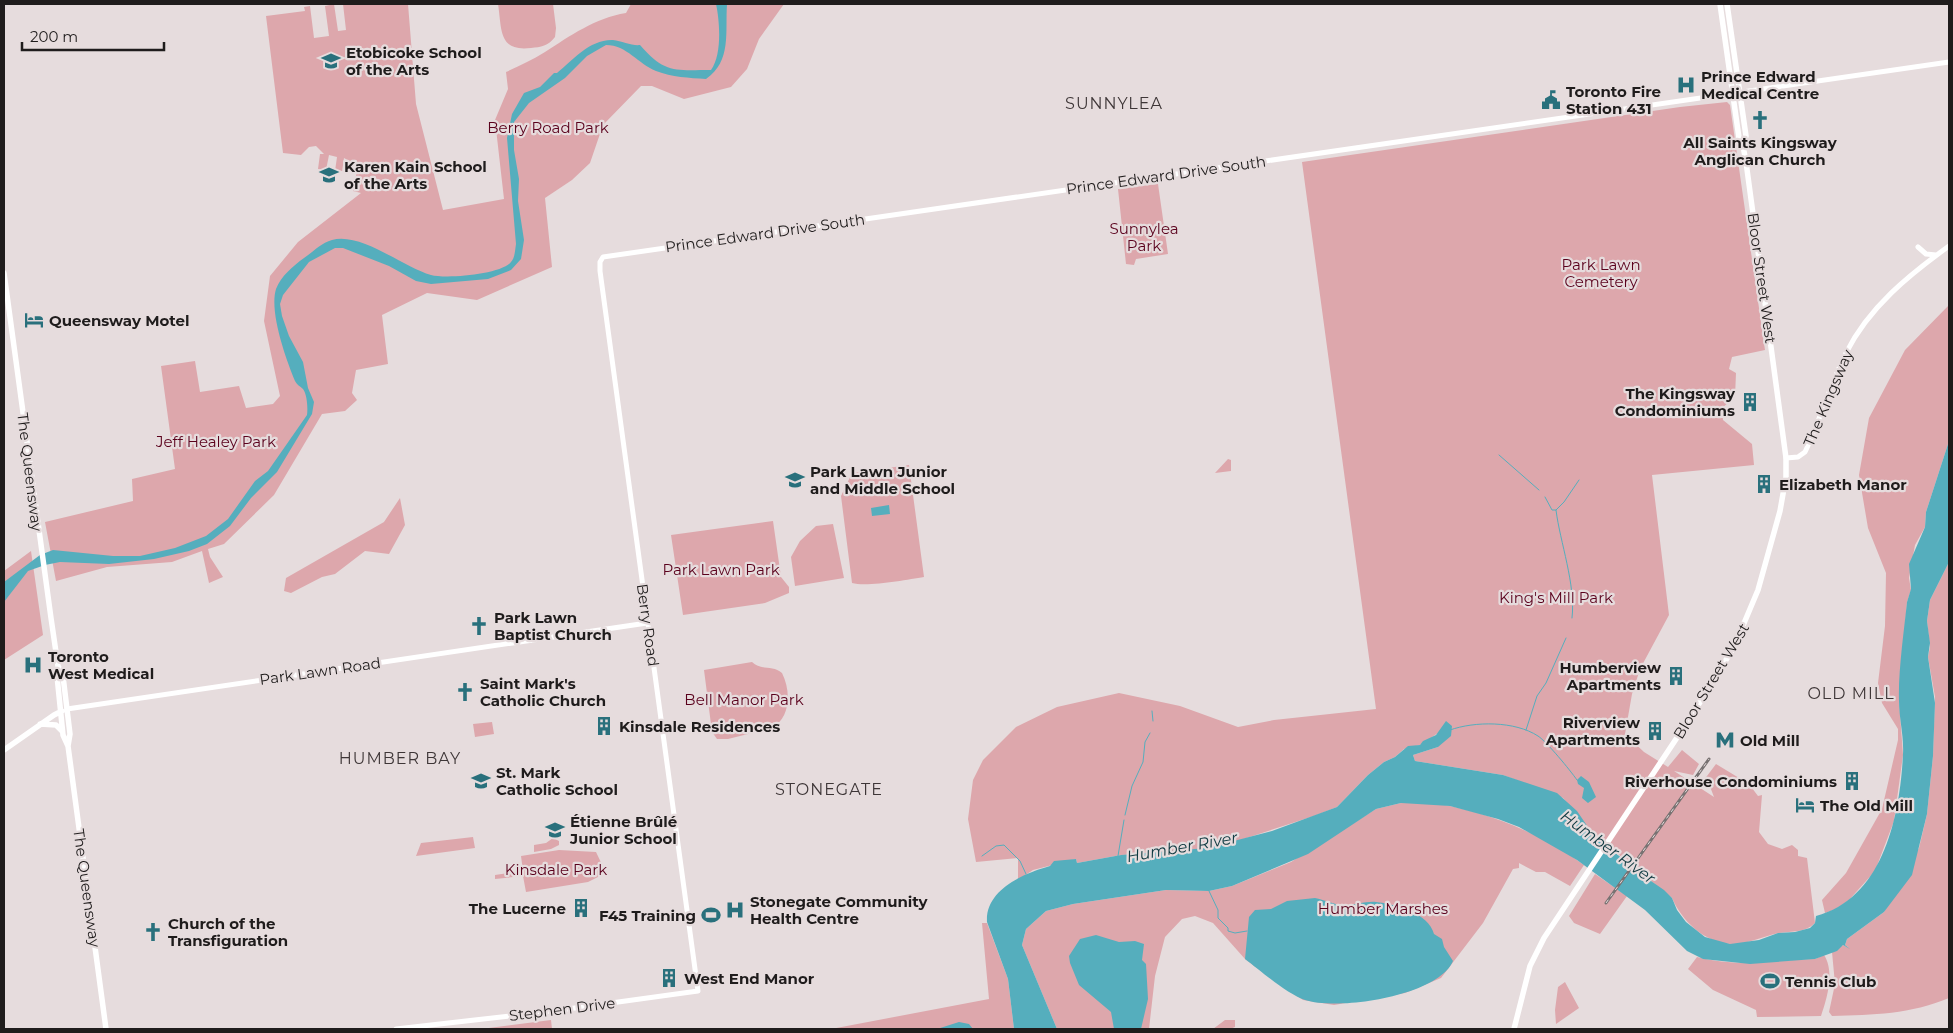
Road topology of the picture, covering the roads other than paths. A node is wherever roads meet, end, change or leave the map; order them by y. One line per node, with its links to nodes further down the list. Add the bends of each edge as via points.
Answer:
1 (1720, 4): 5 (main road, Bloor Street West)
2 (1727, 4): 4 (main road, Bloor Street West)
3 (1949, 62): 4 (street, Prince Edward Drive South)
4 (1740, 94): 5 (street, Prince Edward Drive South); 6 (main road, Bloor Street West, via 1746,136)
5 (1732, 95): 6 (main road, Bloor Street West, via 1738,138); 10 (street, Prince Edward Drive South)
6 (1743, 146): 12 (main road, Bloor Street West)
7 (1949, 246): 9 (street, The Kingsway)
8 (1918, 247): 9 (street, via 1926,254)
9 (1936, 255): 12 (street, The Kingsway, via 1899,284 1860,331 1841,364 1805,452 1798,457)
10 (601, 258): 13 (street, Berry Road, via 600,271)
11 (4, 273): 14 (main road, The Queensway)
12 (1786, 458): 22 (main road, Bloor Street West, via 1780,511 1748,617 1719,673 1536,952)
13 (647, 623): 14 (street, Park Lawn Road); 19 (street, Berry Road)
14 (64, 710): 15 (main road, Park Lawn Road); 16 (main road, The Queensway); 17 (main road, The Queensway, via 70,734)
15 (40, 724): 16 (main road, via 56,725); 18 (main road, Park Lawn Road)
16 (63, 735): 17 (main road, The Queensway)
17 (68, 746): 20 (main road, The Queensway)
18 (4, 750)
19 (698, 991): 21 (street, Stephen Drive)
20 (106, 1029)
21 (396, 1029)
22 (1514, 1029)

